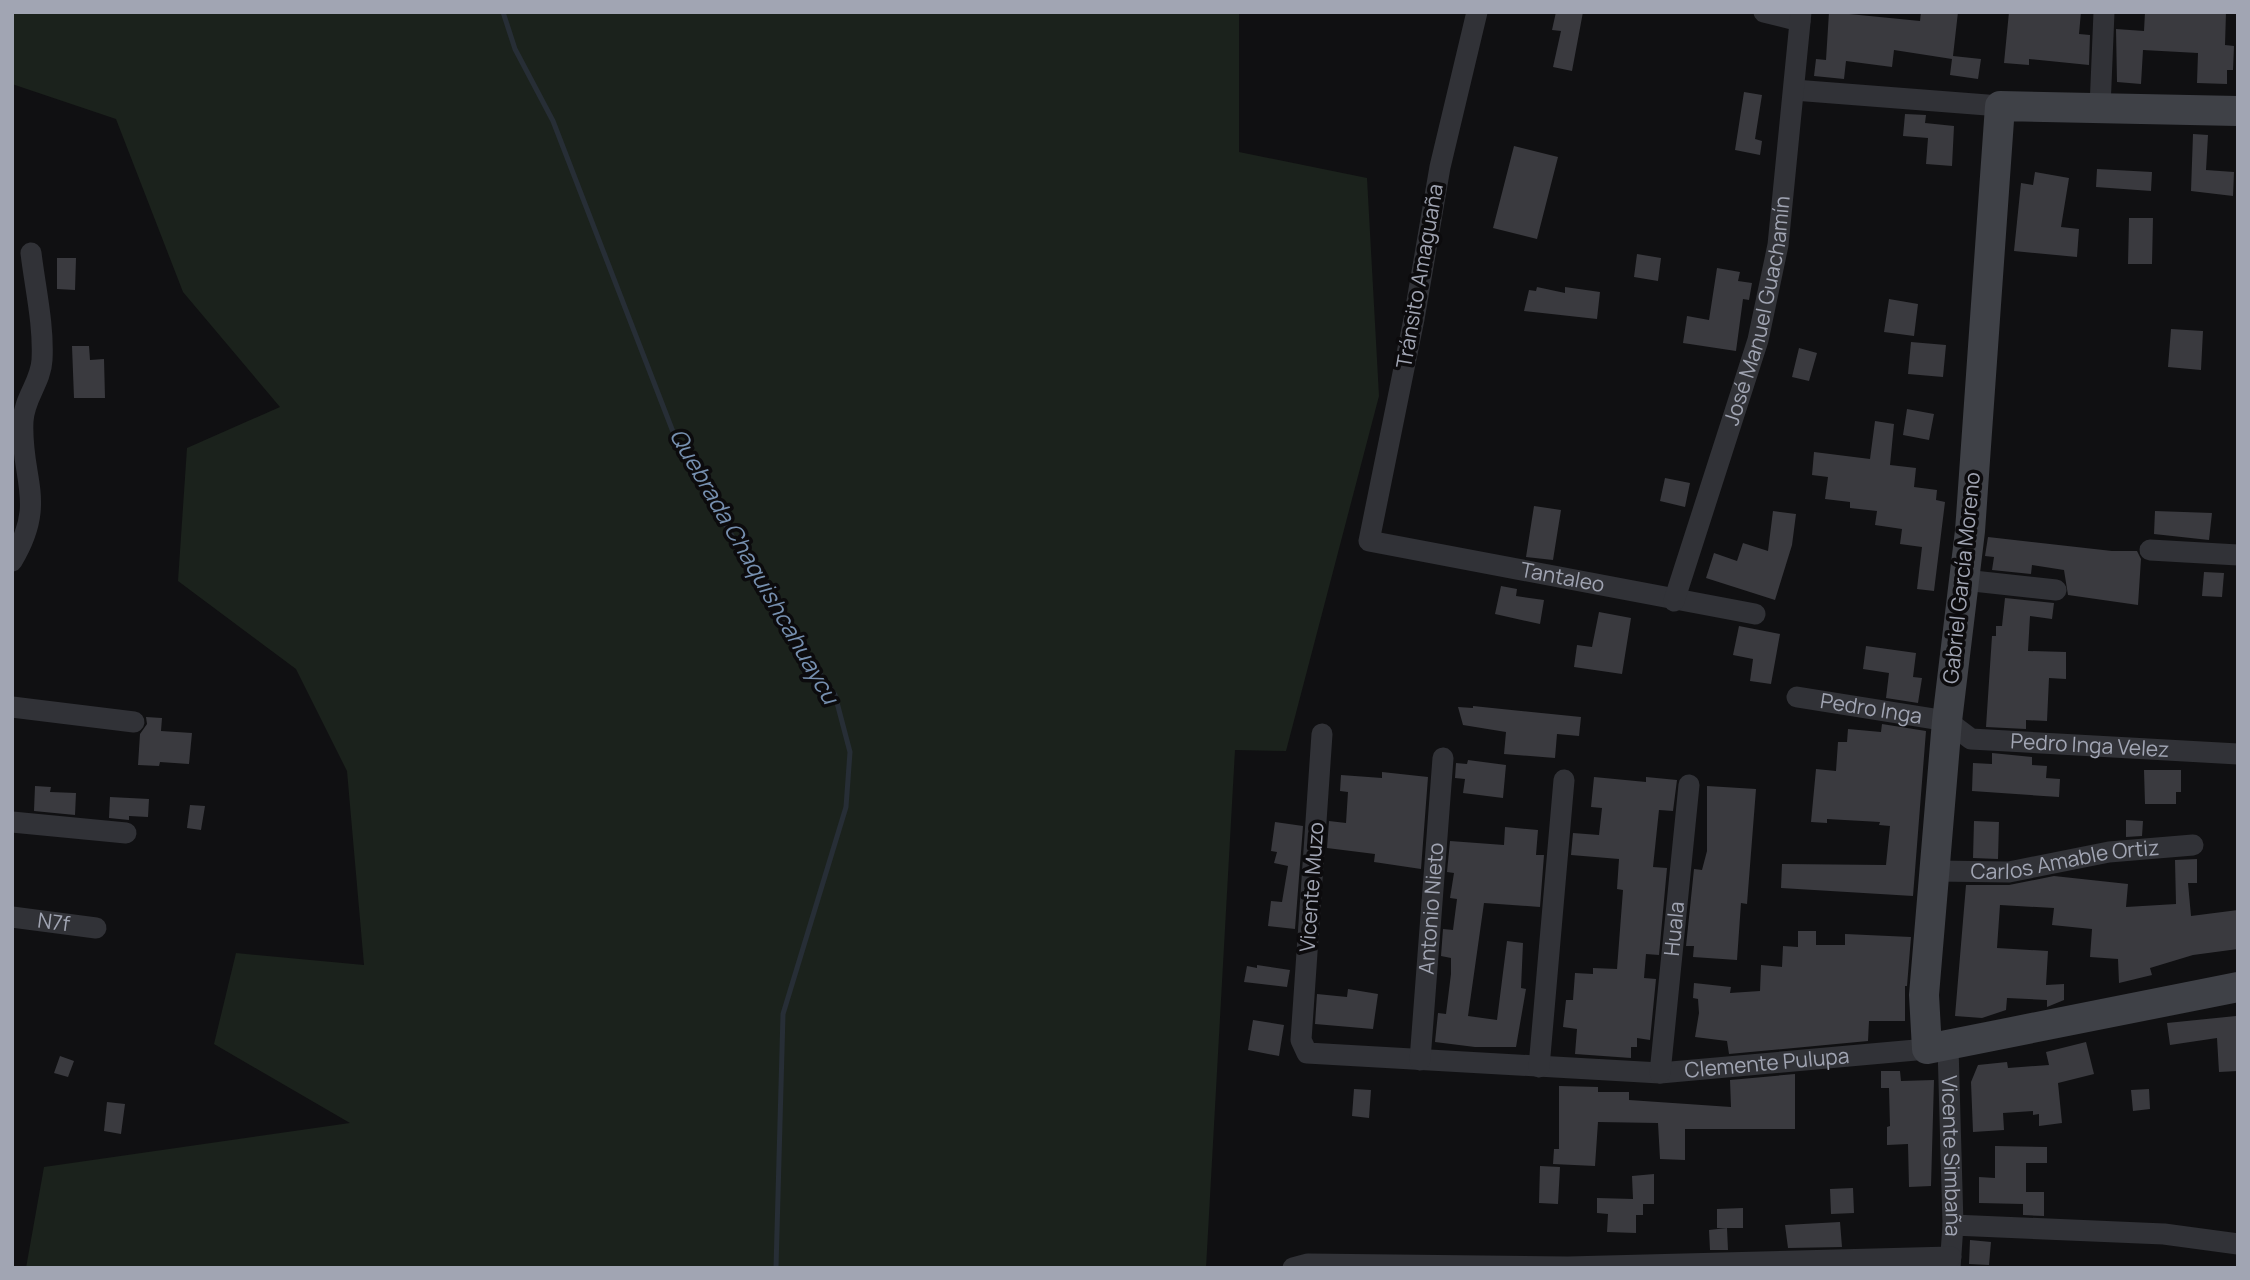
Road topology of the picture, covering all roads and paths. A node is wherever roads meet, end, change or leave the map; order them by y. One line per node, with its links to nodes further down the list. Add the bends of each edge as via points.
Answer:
1 (1477, 12): 10 (street, Tránsito Amaguaña, via 1440,167)
2 (1765, 12): 4 (street)
3 (2104, 12): 7 (street)
4 (1801, 16): 5 (street, José Manuel Guachamín)
5 (1794, 90): 6 (street); 16 (street, José Manuel Guachamín, via 1778,245 1758,340)
6 (2000, 106): 7 (street); 14 (street, Gabriel García Moreno)
7 (2099, 108): 8 (street)
8 (2238, 111)
9 (32, 253): 13 (street, via 42,361 24,406 22,424 32,488 30,517)
10 (1368, 541): 16 (street, Tantaleo)
11 (2150, 550): 12 (street)
12 (2238, 555)
13 (12, 561)
14 (1964, 580): 15 (street); 20 (street, Gabriel García Moreno)
15 (2056, 590)
16 (1674, 601): 17 (street, Tantaleo)
17 (1755, 614)
18 (1797, 697): 20 (street, Pedro Inga)
19 (12, 707): 21 (street)
20 (1947, 721): 23 (street, Pedro Inga Velez, via 1971,739); 30 (street, Gabriel García Moreno)
21 (134, 722)
22 (1322, 734): 34 (street, Vicente Muzo)
23 (2238, 754)
24 (1443, 758): 36 (street, Antonio Nieto)
25 (1564, 780): 37 (street)
26 (1689, 785): 38 (street, Huala)
27 (12, 822): 28 (street)
28 (126, 833)
29 (2193, 845): 30 (street, Carlos Amable Ortiz, via 2109,852 2009,872)
30 (1936, 871): 35 (street, Gabriel García Moreno, via 1924,995)
31 (12, 917): 32 (street, N7f)
32 (96, 928)
33 (2238, 987): 35 (street, Clemente Pulupa)
34 (1301, 1040): 36 (street, Clemente Pulupa, via 1307,1053)
35 (1937, 1047): 38 (street, Clemente Pulupa); 39 (street, Vicente Simbaña)
36 (1420, 1060): 37 (street, Clemente Pulupa)
37 (1539, 1067): 38 (street, Clemente Pulupa)
38 (1660, 1073)
39 (1953, 1225): 40 (street, via 2164,1234); 41 (street, Vicente Simbaña)
40 (2238, 1244)
41 (1950, 1262): 42 (street)
42 (1300, 1266)

